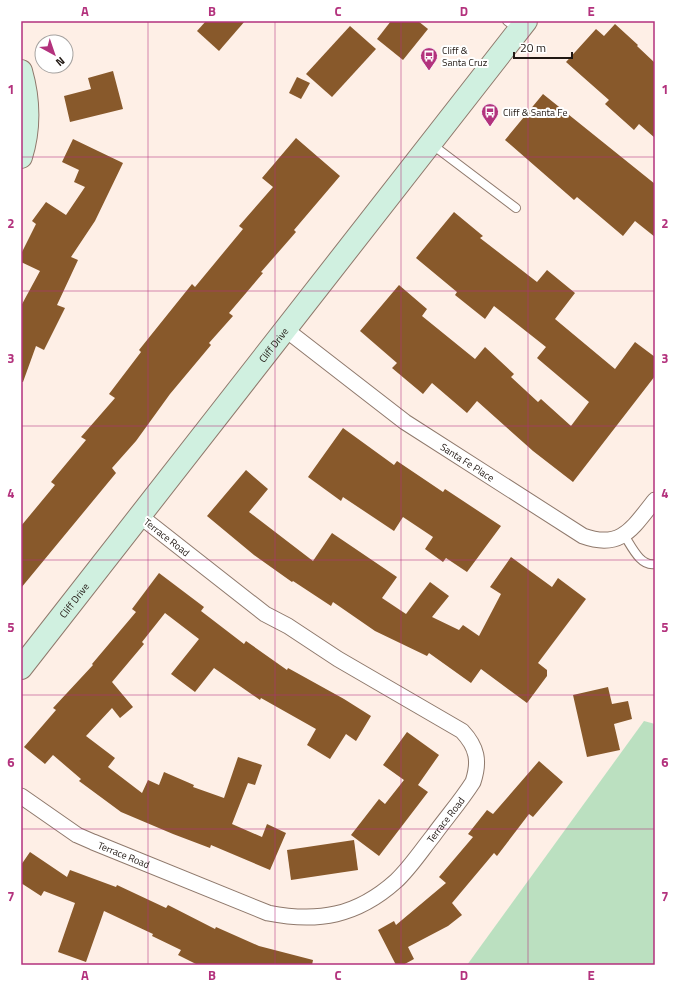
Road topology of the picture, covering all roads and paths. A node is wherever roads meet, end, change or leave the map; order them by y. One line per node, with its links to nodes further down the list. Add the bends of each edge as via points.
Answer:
1 (517, 24): 3 (main road, Cliff Drive)
2 (21, 71): 4 (main road, via 28,105 27,128)
3 (430, 143): 5 (lane); 6 (main road, Cliff Drive)
4 (21, 157)
5 (516, 208)
6 (285, 328): 8 (main road, Cliff Drive); 9 (street, Santa Fe Place, via 405,422 583,536 605,541)
7 (655, 500): 9 (street, Santa Fe Place)
8 (140, 516): 11 (main road, Cliff Drive); 12 (street, Terrace Road, via 265,614 462,731 475,749 477,760 473,782 408,867 374,898 332,915 304,918 268,913 93,842)
9 (624, 535): 10 (lane, via 644,562)
10 (655, 564)
11 (21, 668)
12 (21, 796)

